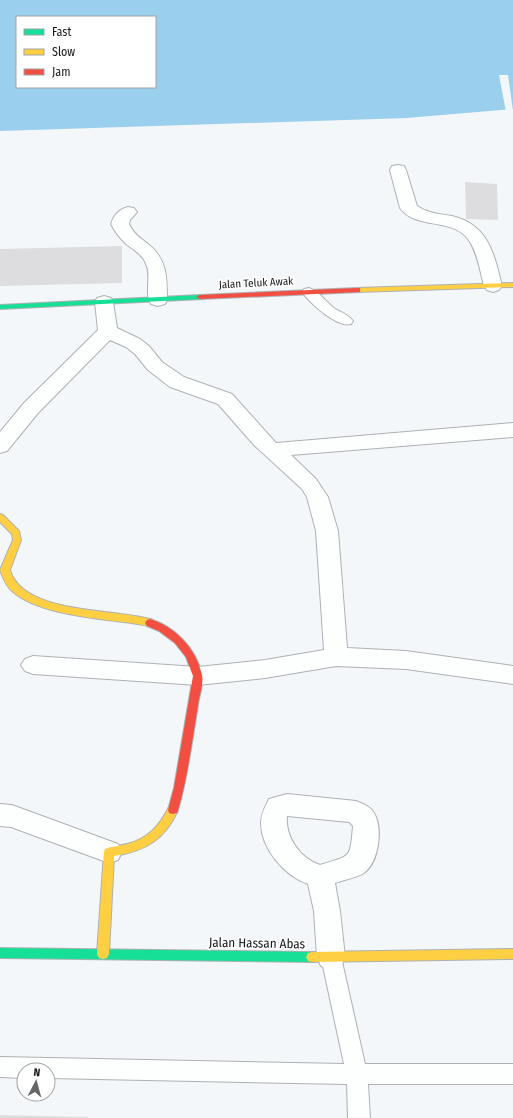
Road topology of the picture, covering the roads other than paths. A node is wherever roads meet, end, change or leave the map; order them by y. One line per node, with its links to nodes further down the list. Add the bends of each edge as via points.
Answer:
1 (398, 170): 3 (street, via 409,208 419,214 461,225 477,236 483,248)
2 (128, 212): 6 (street, via 120,224 128,236 156,263)
3 (493, 286): 4 (street, Jalan Teluk Awak); 5 (street, Jalan Teluk Awak)
4 (513, 286)
5 (309, 292): 6 (street, Jalan Teluk Awak); 9 (lane, via 328,310)
6 (158, 300): 7 (street, Jalan Teluk Awak)
7 (104, 302): 8 (street, Jalan Teluk Awak); 10 (street)
8 (0, 307)
9 (346, 321)
10 (108, 331): 12 (street, via 31,408); 13 (street, via 133,343 155,366 177,382 224,399)
11 (513, 430): 13 (street)
12 (0, 446)
13 (271, 450): 15 (street, via 309,484 322,512 326,531)
14 (0, 517): 18 (street, via 17,535 5,570 8,579 19,592 50,604 155,624 181,642 195,662)
15 (336, 657): 17 (street, via 406,660); 18 (street, via 265,669)
16 (33, 665): 18 (street)
17 (513, 675)
18 (198, 676): 20 (street, via 177,796 168,823 140,846)
19 (0, 815): 20 (street, via 17,818)
20 (109, 852): 23 (street)
21 (320, 877): 25 (street, via 327,912)
22 (0, 953): 23 (street, Jalan Hassan Abas)
23 (102, 954): 25 (street, Jalan Hassan Abas)
24 (513, 954): 25 (street, Jalan Hassan Abas)
25 (331, 957): 27 (lane)
26 (0, 1067): 27 (lane)
27 (357, 1074): 28 (lane); 29 (lane)
28 (513, 1074)
29 (359, 1118)

